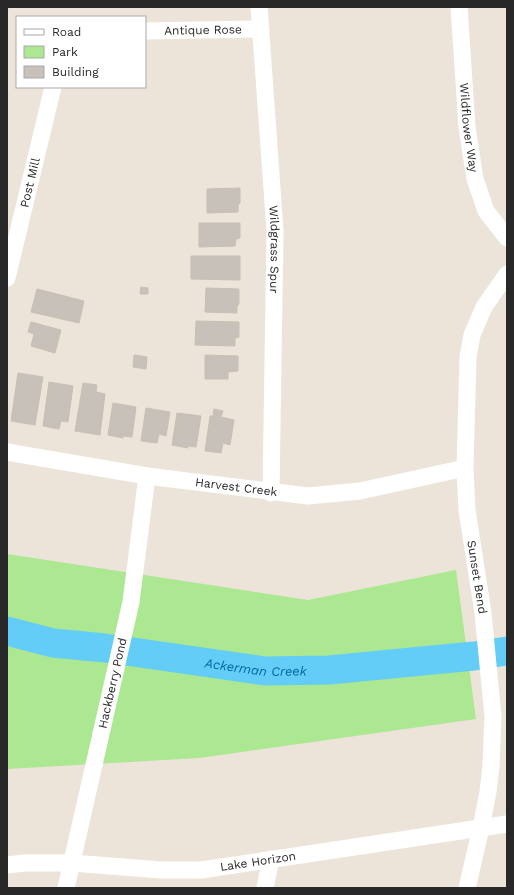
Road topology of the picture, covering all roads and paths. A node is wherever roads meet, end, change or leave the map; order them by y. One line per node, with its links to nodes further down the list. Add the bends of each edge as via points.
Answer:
1 (259, 7): 3 (street, Wildgrass Spur)
2 (459, 7): 6 (street, Wildflower Way, via 467,127 475,179 486,210)
3 (260, 29): 4 (street, Antique Rose); 12 (street, Wildgrass Spur, via 276,232)
4 (146, 31)
5 (54, 88): 8 (street, Post Mill)
6 (507, 238)
7 (507, 274): 10 (street, Sunset Bend, via 484,308 472,335 468,357)
8 (7, 278)
9 (7, 452): 11 (street, Harvest Creek)
10 (465, 468): 12 (street, Harvest Creek, via 360,491 308,496); 14 (street, Sunset Bend, via 467,510 483,613 493,717 491,766)
11 (147, 476): 12 (street, Harvest Creek); 16 (street, Hackberry Pond, via 131,602)
12 (271, 493)
13 (507, 824): 14 (street, Lake Horizon)
14 (481, 828): 15 (street, Lake Horizon); 20 (street, Sunset Bend)
15 (272, 859): 16 (street, Lake Horizon, via 201,870 161,870); 19 (street)
16 (72, 863): 17 (street, Lake Horizon); 18 (street, Hackberry Pond)
17 (7, 864)
18 (66, 888)
19 (265, 888)
20 (467, 888)

